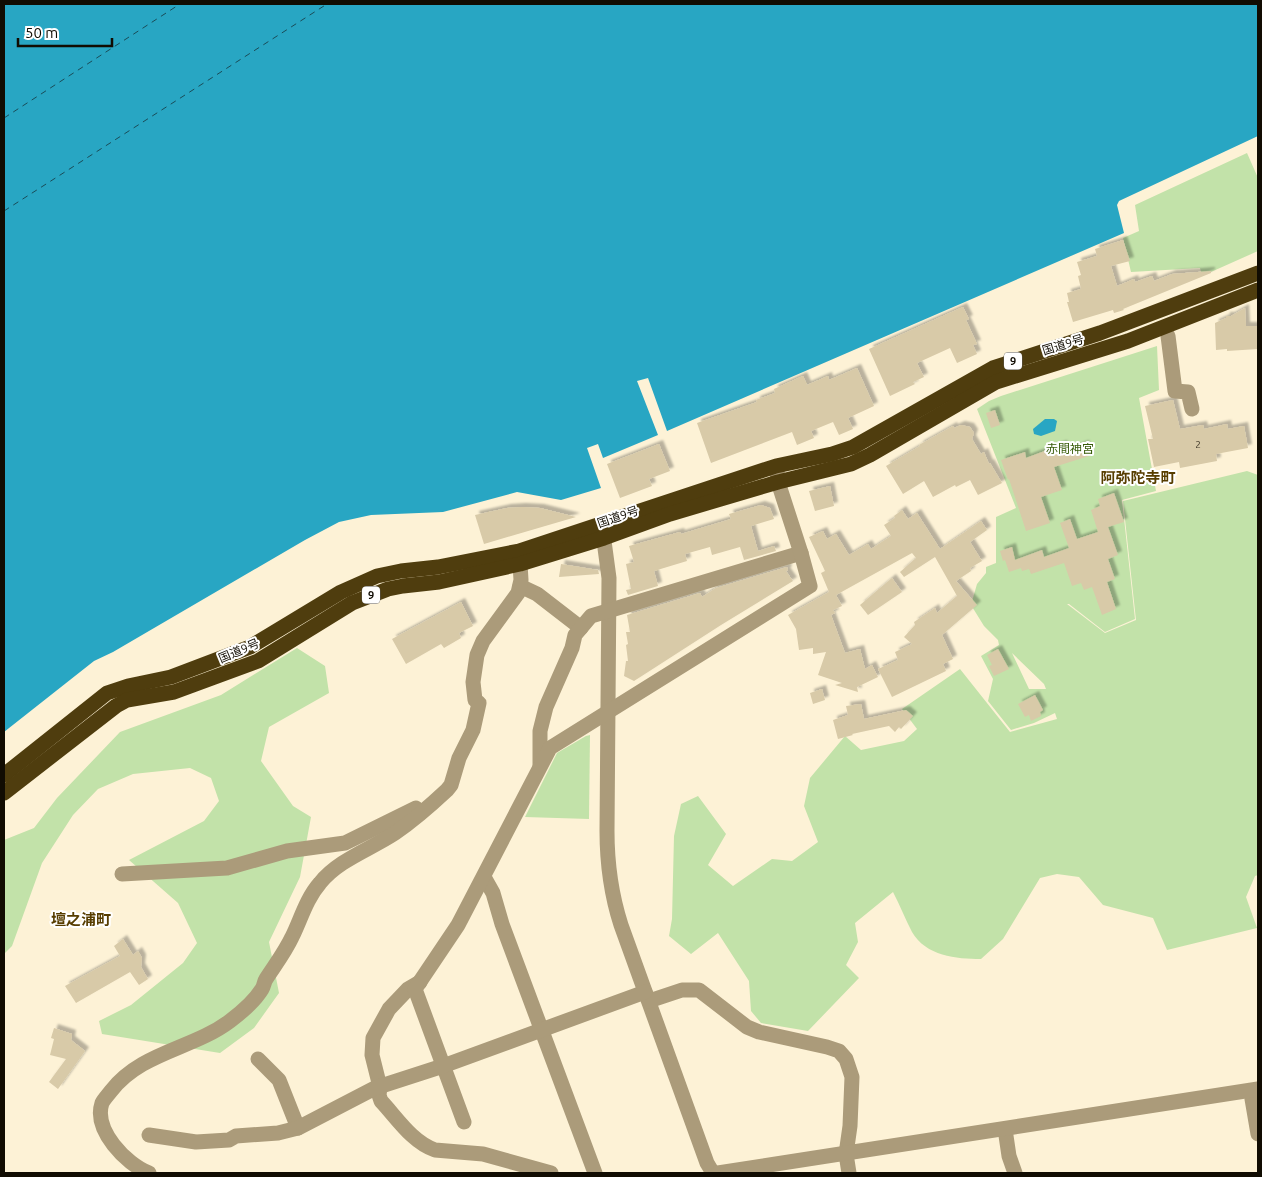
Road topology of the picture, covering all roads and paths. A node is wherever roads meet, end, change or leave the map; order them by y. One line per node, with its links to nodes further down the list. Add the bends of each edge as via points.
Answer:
1 (1258, 272): 5 (highway, 国道9号 / 9, via 1100,334 993,368 853,447)
2 (1258, 290): 6 (highway, 国道9号 / 9, via 1128,341 996,382 851,464)
3 (1168, 336): 4 (street, via 1175,391 1188,392)
4 (1192, 409)
5 (776, 466): 6 (street); 7 (highway, 国道9号 / 9, via 653,506)
6 (778, 482): 7 (highway, 国道9号 / 9); 8 (street)
7 (603, 531): 9 (highway, 国道9号 / 9); 11 (street, via 609,578); 15 (highway, 国道9号 / 9, via 519,551 377,576 341,592 250,647 171,677 107,693)
8 (802, 553): 11 (street); 13 (street, via 810,586)
9 (520, 564): 10 (street); 16 (highway, 国道9号 / 9, via 439,582 388,589 352,604 258,661 174,692 128,700 101,717)
10 (520, 586): 12 (street, via 537,594); 17 (street, via 477,655 473,682 475,700 479,703 475,725 459,758 451,785)
11 (608, 611): 12 (street, via 591,616); 13 (street)
12 (580, 628): 14 (street, via 541,722)
13 (608, 712): 14 (street, via 550,748); 21 (street, via 607,861 610,884)
14 (540, 768): 19 (street)
15 (4, 775)
16 (4, 793)
17 (420, 814): 18 (street, via 416,808 345,843 287,851 228,868); 33 (street, via 396,833 335,868 320,882 280,959 249,1006 210,1033 134,1068 116,1084 101,1109 104,1130 133,1166)
18 (122, 874)
19 (484, 877): 20 (street, via 458,926); 22 (street, via 493,893)
20 (420, 982): 24 (street, via 415,989); 25 (street, via 408,989 389,1009 374,1034 372,1051)
21 (647, 997): 22 (street); 32 (street, via 699,990 747,1027 839,1051 852,1077); 36 (street)
22 (542, 1030): 24 (street); 35 (street)
23 (258, 1059): 28 (street, via 279,1080)
24 (443, 1066): 25 (street); 27 (street)
25 (380, 1087): 28 (street); 34 (street, via 381,1101 411,1135 428,1148 483,1154)
26 (1255, 1094): 29 (street); 30 (street)
27 (464, 1122)
28 (298, 1128): 31 (street, via 236,1136 229,1140 196,1142)
29 (1005, 1128): 32 (street); 39 (street)
30 (1258, 1134)
31 (149, 1135)
32 (846, 1154): 37 (street); 38 (street)
33 (149, 1173)
34 (551, 1173)
35 (595, 1173)
36 (713, 1173)
37 (718, 1173)
38 (849, 1173)
39 (1014, 1173)

